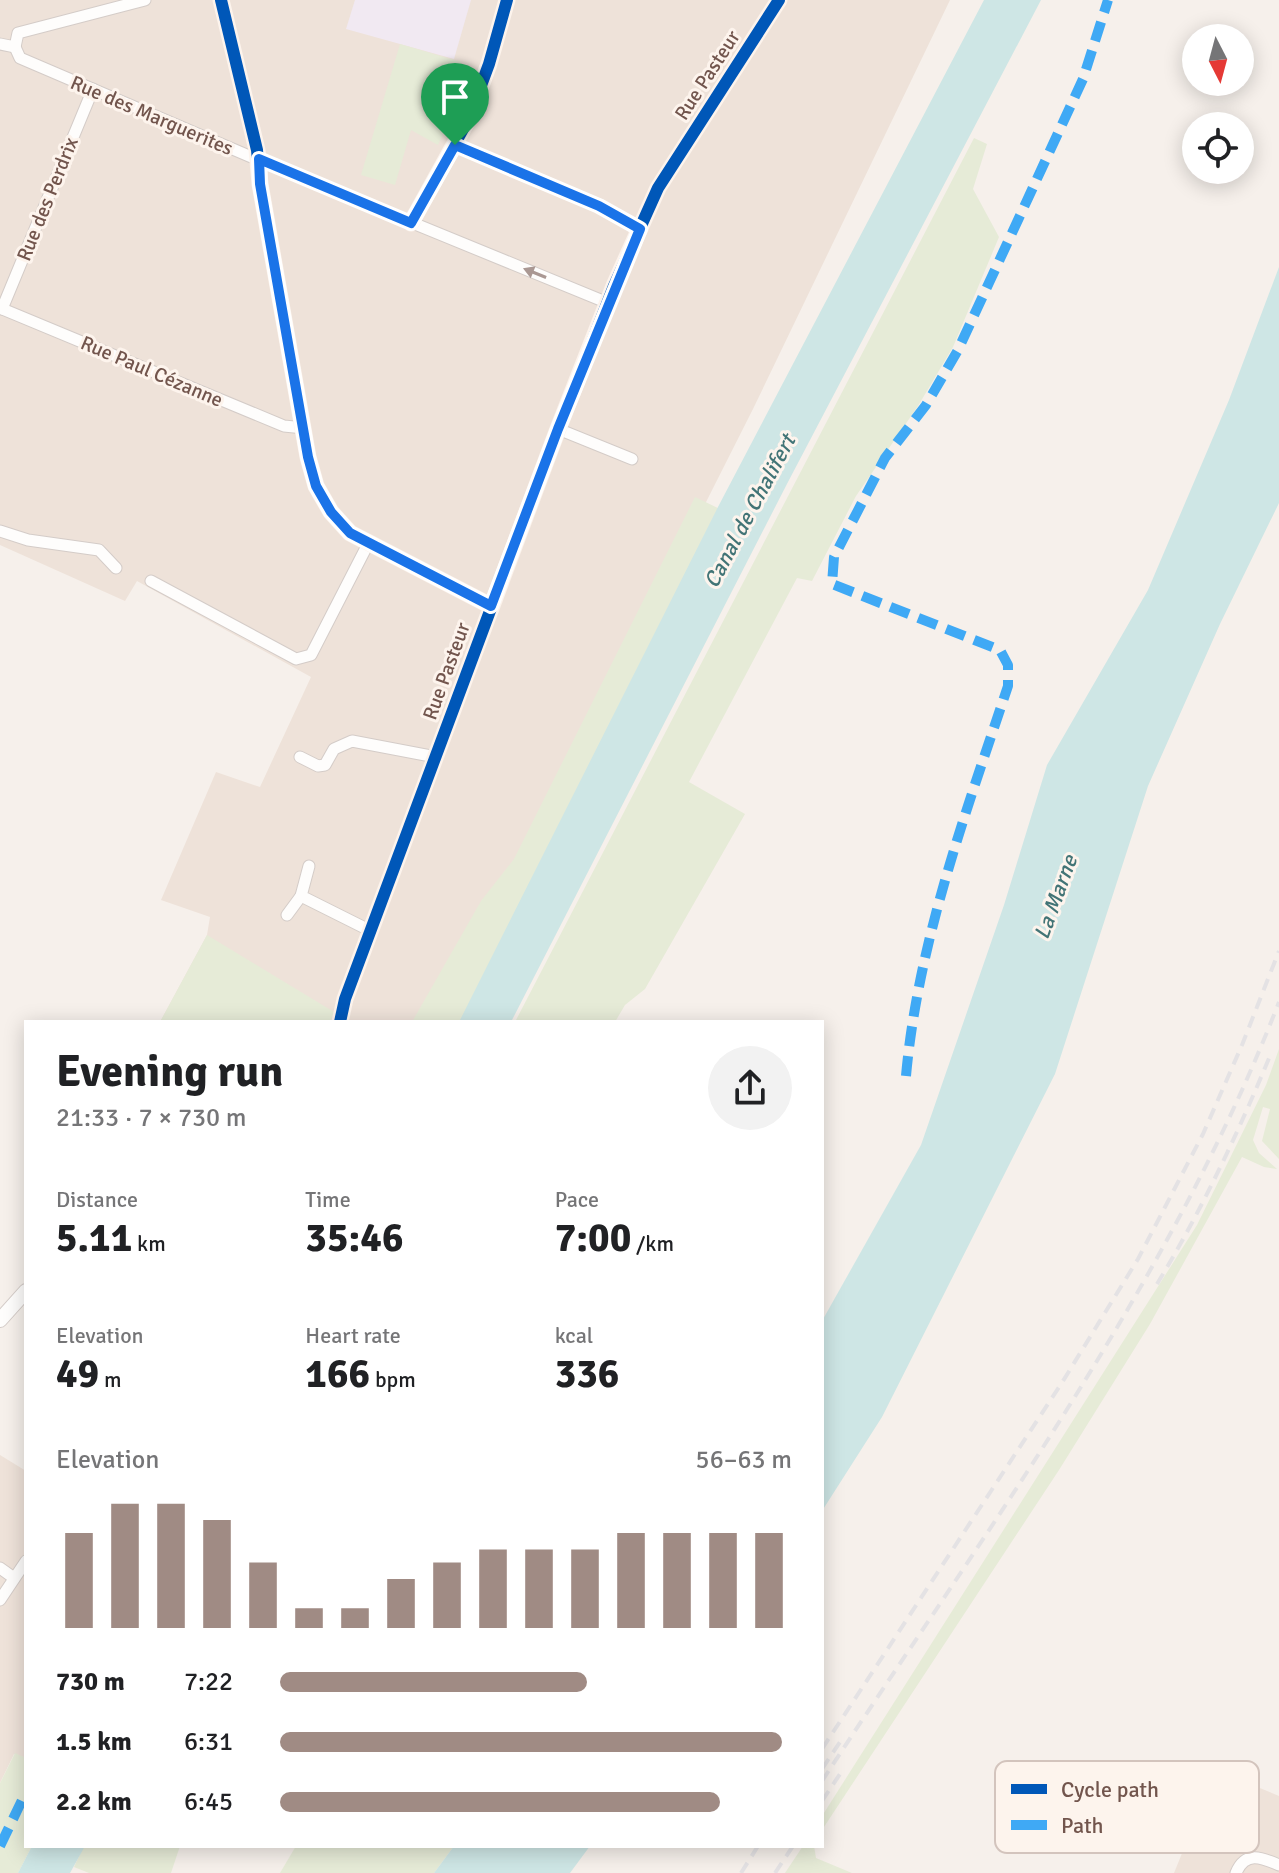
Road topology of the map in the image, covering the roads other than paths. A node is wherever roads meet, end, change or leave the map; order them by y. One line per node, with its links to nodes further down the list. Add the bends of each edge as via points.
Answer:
1 (145, 0): 6 (street, via 18,33)
2 (221, 0): 9 (street)
3 (507, 0): 8 (street, via 479,92)
4 (779, 0): 11 (street, Rue Pasteur, via 658,188)
5 (0, 44): 6 (street)
6 (15, 47): 7 (street, Rue des Marguerites, via 20,58)
7 (93, 89): 9 (street, Rue des Marguerites); 13 (street, Rue des Perdrix)
8 (455, 145): 10 (street); 11 (street)
9 (259, 159): 10 (street, Rue des Marguerites); 14 (street)
10 (411, 223): 12 (street, Rue des Marguerites, one-way to 10)
11 (640, 229): 12 (street, Rue Pasteur)
12 (608, 303): 15 (street, Rue Pasteur)
13 (1, 309): 14 (street, Rue Paul Cézanne, via 284,426)
14 (304, 428): 18 (street, via 316,486 350,533)
15 (558, 429): 16 (street); 21 (street, Rue Pasteur)
16 (632, 459)
17 (0, 531): 19 (street, via 99,550)
18 (369, 542): 20 (street, via 311,655 302,659); 21 (street)
19 (116, 568)
20 (151, 581)
21 (491, 606): 23 (street, Rue Pasteur)
22 (300, 757): 23 (street, via 325,765 334,749 352,741)
23 (436, 757): 27 (street, Rue Pasteur)
24 (309, 866): 25 (street)
25 (301, 896): 26 (street); 27 (street)
26 (287, 915)
27 (371, 931): 28 (street, Rue Pasteur)
28 (340, 1020)
29 (24, 1293): 30 (street)
30 (0, 1320)
31 (24, 1564): 33 (street)
32 (0, 1568): 33 (street)
33 (14, 1578): 34 (street)
34 (0, 1600)
35 (1279, 1865): 36 (street, via 1248,1857)
36 (1236, 1873)

